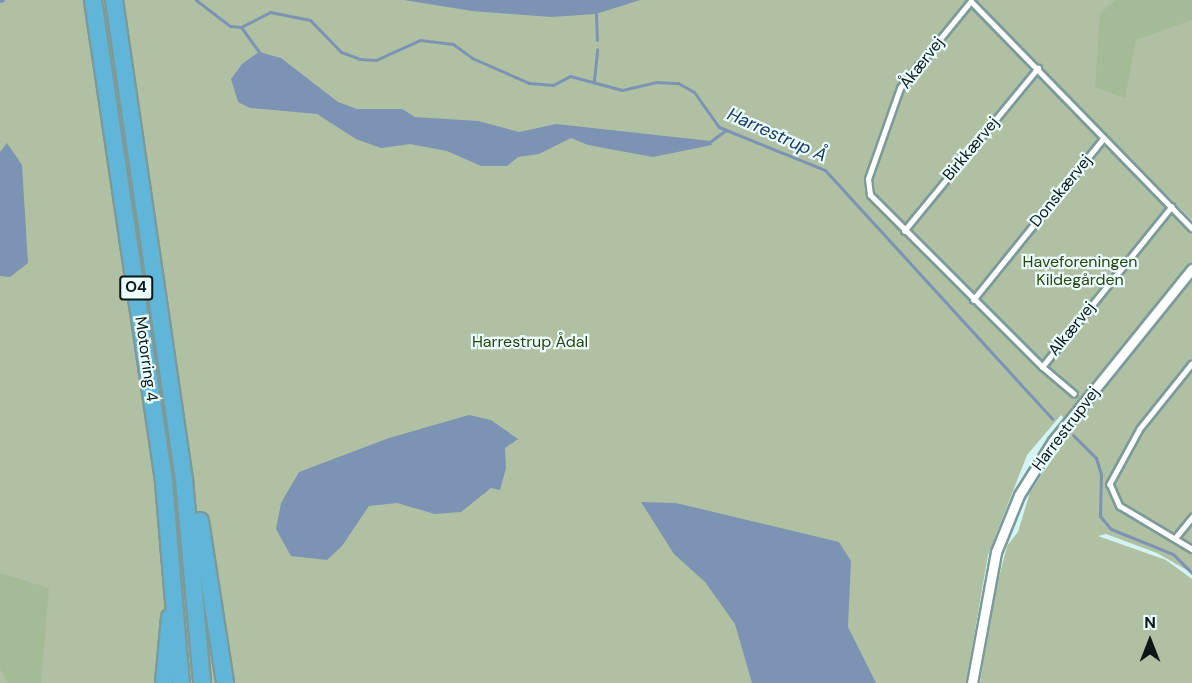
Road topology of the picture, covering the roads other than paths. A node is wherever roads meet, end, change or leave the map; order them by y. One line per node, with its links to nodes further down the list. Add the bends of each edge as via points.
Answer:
1 (93, 0): 17 (highway, Motorring 4 / O4)
2 (114, 0): 10 (highway, Motorring 4 / O4)
3 (1038, 68): 4 (lane, Åkærvej); 7 (lane, Birkkærvej); 7 (lane, Åkærvej, via 971,1 900,88 868,179 870,195)
4 (1103, 139): 5 (lane, Åkærvej); 9 (lane, Donskærvej)
5 (1171, 207): 6 (lane, Åkærvej); 12 (lane, Alkærvej)
6 (1192, 228)
7 (904, 231): 9 (lane, Åkærvej)
8 (1192, 269): 22 (street, Harrestrupvej, via 1053,441 1019,495 996,552)
9 (973, 300): 12 (lane, Åkærvej)
10 (167, 358): 20 (highway, Motorring 4 / O4, via 195,575); 21 (highway, via 189,449)
11 (1192, 364): 15 (lane, via 1140,429 1110,484 1120,506 1157,531)
12 (1042, 367): 13 (lane, Åkærvej)
13 (1074, 394)
14 (1192, 517): 15 (lane)
15 (1176, 537): 16 (lane)
16 (1192, 549)
17 (174, 577): 18 (highway); 19 (highway, Motorring 4 / O4)
18 (164, 683)
19 (181, 683)
20 (201, 683)
21 (225, 683)
22 (972, 683)

